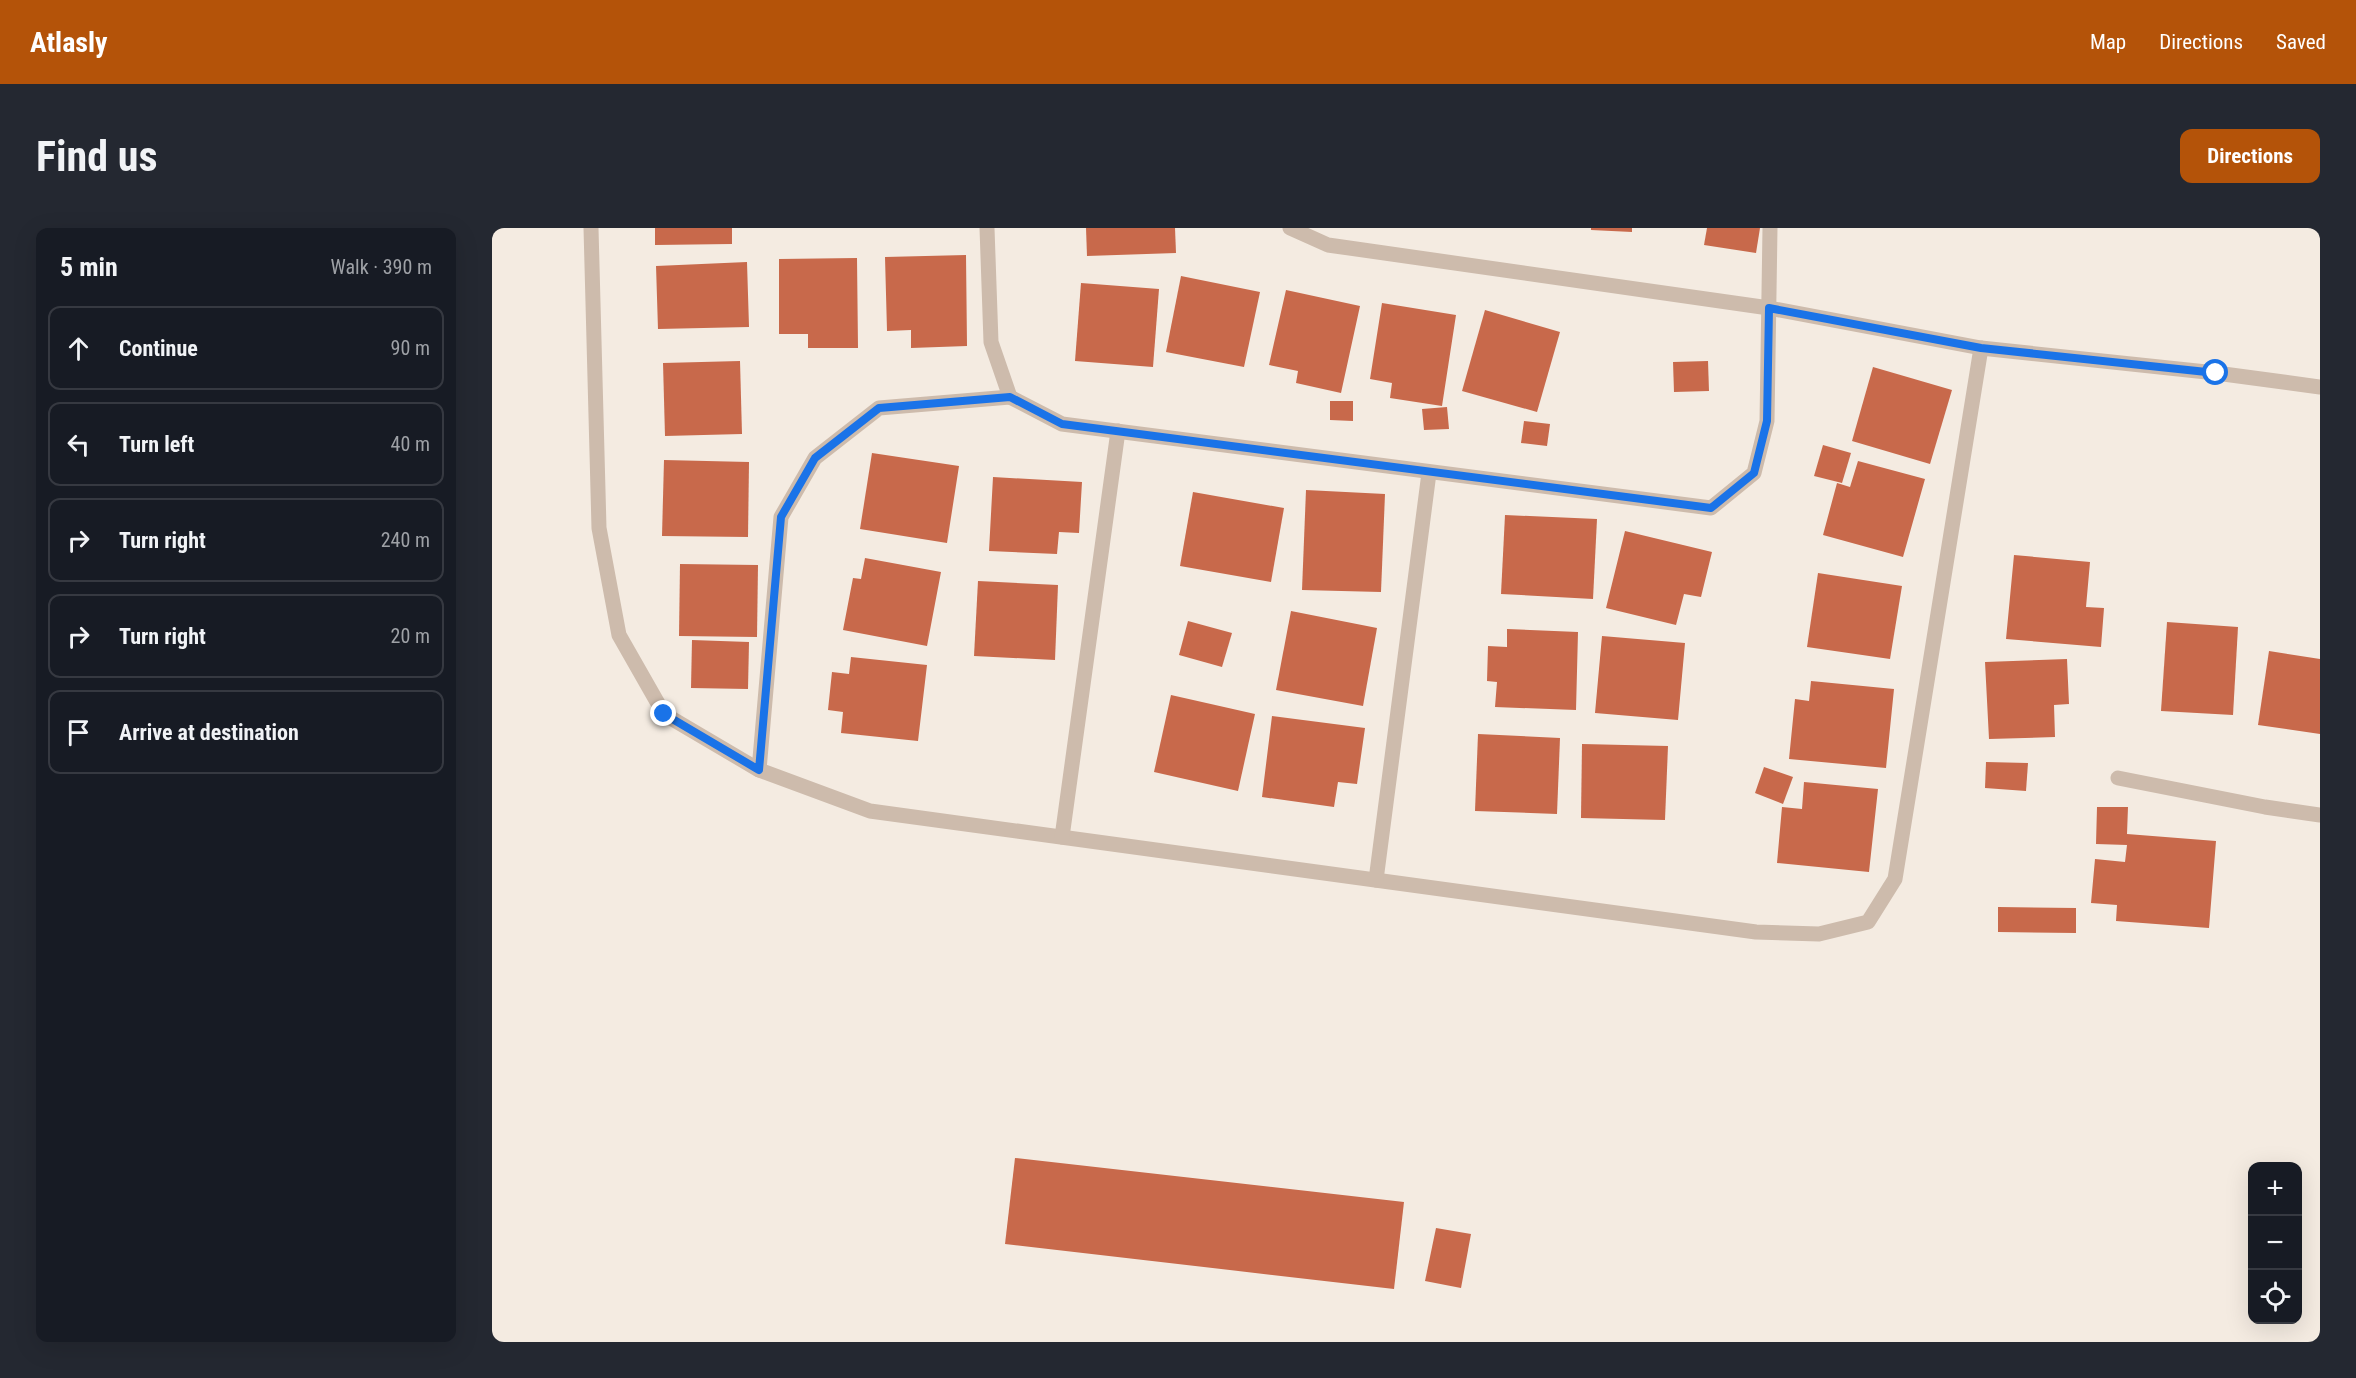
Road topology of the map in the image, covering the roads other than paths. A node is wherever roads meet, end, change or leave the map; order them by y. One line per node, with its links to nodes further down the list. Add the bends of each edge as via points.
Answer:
1 (591, 228): 11 (street, via 599,528 619,635 664,714)
2 (987, 228): 8 (street, via 991,342)
3 (1290, 228): 5 (street, via 1328,245)
4 (1770, 228): 5 (street)
5 (1769, 308): 6 (street); 10 (street, via 1767,421 1754,473 1711,508)
6 (1981, 348): 7 (street); 15 (street, via 1895,879 1868,922 1819,934 1756,932)
7 (2320, 387)
8 (1010, 397): 9 (street, via 1062,424); 11 (street, via 879,408 815,458 781,517)
9 (1118, 431): 10 (street); 14 (street)
10 (1429, 472): 15 (street)
11 (759, 770): 14 (street, via 870,811)
12 (2118, 778): 13 (street)
13 (2320, 815)
14 (1062, 837): 15 (street)
15 (1376, 880)

